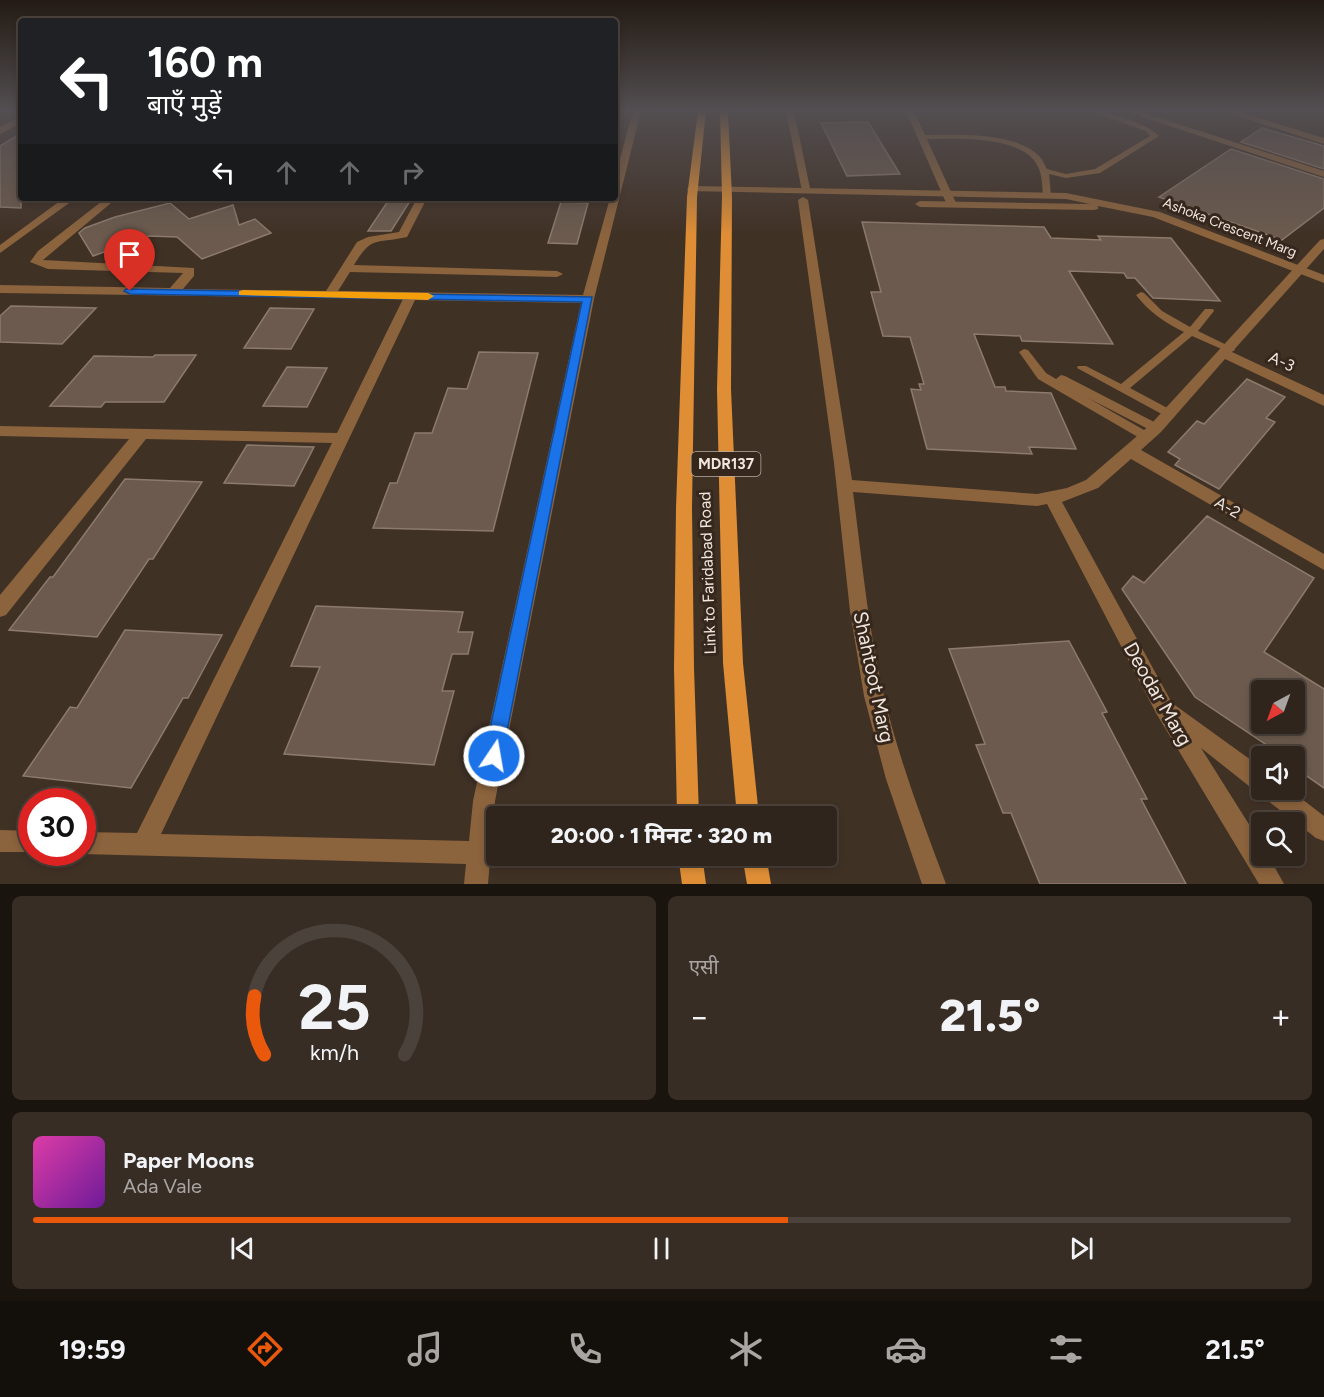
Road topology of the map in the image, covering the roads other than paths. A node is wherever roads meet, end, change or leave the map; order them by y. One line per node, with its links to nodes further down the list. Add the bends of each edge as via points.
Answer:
1 (626, 152): 11 (street)
2 (697, 152): 12 (main road, Link to Faridabad Road / MDR137)
3 (726, 152): 13 (main road, Link to Faridabad Road / MDR137)
4 (797, 152): 15 (street)
5 (930, 152): 16 (street)
6 (1028, 152): 9 (lane)
7 (1128, 152): 9 (lane, via 1097,171 1066,176)
8 (1256, 152): 10 (street)
9 (1044, 171): 14 (lane)
10 (1324, 174)
11 (618, 185)
12 (692, 193): 13 (street); 54 (main road, Link to Faridabad Road / MDR137, via 684,508)
13 (727, 193): 15 (street); 55 (main road, Link to Faridabad Road / MDR137, via 726,473 733,663)
14 (1047, 195): 16 (street, Ashoka Crescent Marg); 21 (street, Ashoka Crescent Marg)
15 (805, 196): 16 (street); 47 (street, Shahtoot Marg)
16 (950, 200): 21 (street, via 1061,208)
17 (67, 201): 23 (street)
18 (108, 201): 29 (street, via 42,253 36,262 48,266 190,270)
19 (420, 201): 24 (street, via 403,235 364,241)
20 (614, 201): 33 (street)
21 (1109, 206): 25 (street, Ashoka Crescent Marg, via 1156,214)
22 (1324, 242): 25 (street)
23 (0, 250)
24 (346, 268): 26 (street); 30 (street)
25 (1300, 269): 27 (street, Ashoka Crescent Marg); 37 (street)
26 (557, 274)
27 (1324, 279)
28 (0, 289): 29 (street)
29 (173, 292): 30 (street)
30 (330, 295): 32 (street)
31 (1141, 295): 35 (lane, via 1148,307)
32 (411, 296): 33 (street); 45 (street)
33 (588, 299): 61 (street, via 484,801)
34 (1209, 311): 35 (lane)
35 (1192, 331): 37 (lane); 39 (lane)
36 (1028, 351): 43 (lane, via 1042,376)
37 (1228, 351): 40 (street, A-3); 41 (street)
38 (1083, 368): 39 (lane)
39 (1122, 389): 41 (lane)
40 (1324, 401)
41 (1169, 414): 43 (street)
42 (0, 431): 44 (street)
43 (1152, 433): 46 (street)
44 (141, 435): 45 (street); 50 (street)
45 (341, 438): 60 (street)
46 (1132, 452): 48 (street, via 1092,484); 49 (street, A-2)
47 (844, 485): 48 (street); 67 (street, Shahtoot Marg, via 874,696 897,780)
48 (1052, 499): 51 (street, Deodar Marg)
49 (1324, 563)
50 (0, 609)
51 (1163, 706): 52 (street); 68 (street, Deodar Marg)
52 (1251, 774)
53 (1285, 800): 56 (street)
54 (688, 806)
55 (747, 806)
56 (1324, 830)
57 (0, 841): 58 (street)
58 (18, 842)
59 (96, 843): 60 (street)
60 (144, 844): 61 (street)
61 (477, 853): 64 (street)
62 (692, 866): 65 (main road)
63 (756, 866): 66 (main road)
64 (476, 884)
65 (694, 884)
66 (759, 884)
67 (934, 884)
68 (1272, 884)

